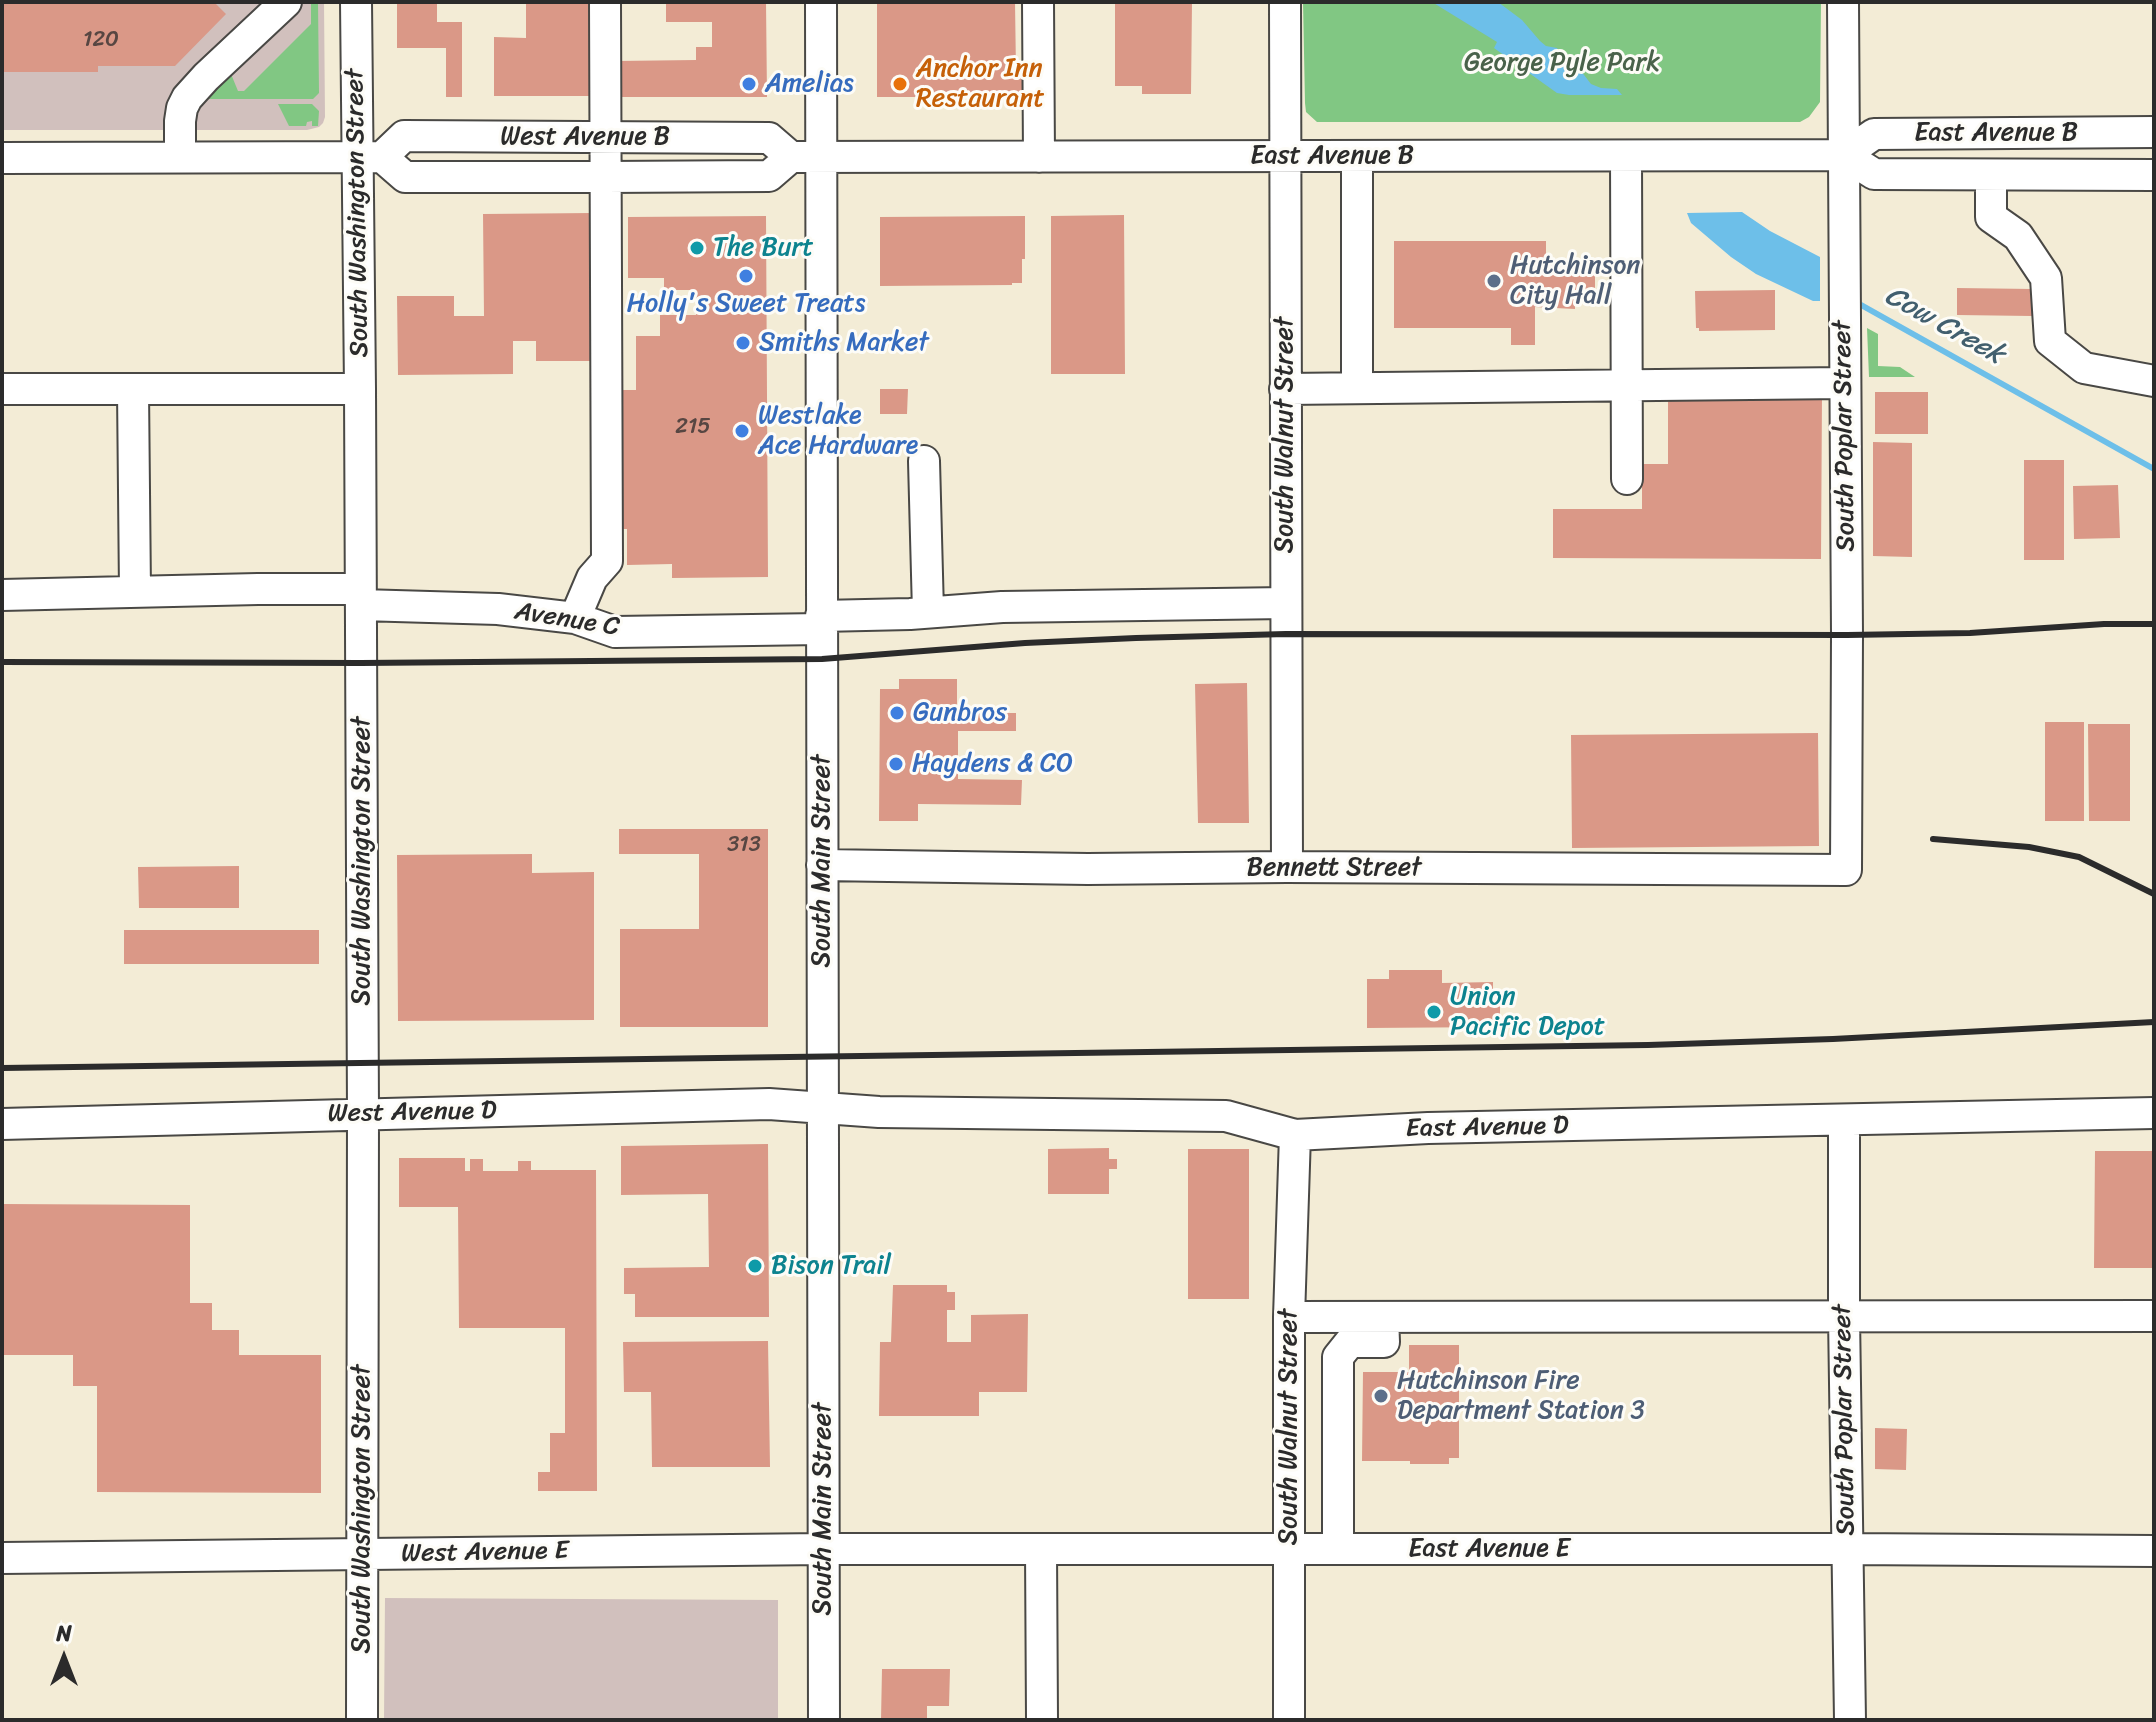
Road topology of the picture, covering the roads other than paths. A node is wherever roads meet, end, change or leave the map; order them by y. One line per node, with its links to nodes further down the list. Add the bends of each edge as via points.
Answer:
1 (286, 2): 14 (street, via 187,98 180,121)
2 (356, 2): 15 (street, South Washington Street)
3 (605, 2): 9 (street)
4 (821, 2): 17 (street, South Main Street)
5 (1038, 2): 18 (street)
6 (1285, 2): 10 (street, South Walnut Street)
7 (1843, 2): 11 (street, South Poplar Street)
8 (2154, 132): 11 (street, East Avenue B, via 1874,134)
9 (606, 136): 15 (street, West Avenue B, via 404,136); 16 (street, West Avenue B, via 769,138); 22 (street)
10 (1285, 155): 12 (street, East Avenue B); 18 (street, East Avenue B); 29 (street, South Walnut Street)
11 (1844, 155): 13 (street, East Avenue B); 20 (street, East Avenue B, via 1874,174); 24 (street, South Poplar Street)
12 (1357, 156): 13 (street, East Avenue B); 26 (street)
13 (1626, 156): 25 (street)
14 (180, 157): 15 (street); 19 (street)
15 (369, 157): 22 (street, West Avenue B, via 405,177); 28 (street, South Washington Street)
16 (791, 157): 17 (street); 22 (street, West Avenue B, via 769,176)
17 (821, 157): 18 (street, East Avenue B); 39 (street, South Main Street)
18 (1039, 157)
19 (2, 158)
20 (1991, 175): 21 (street, East Avenue B); 23 (street, via 1991,217 2018,236 2046,278 2050,341 2084,368)
21 (2154, 175)
22 (606, 177): 38 (street, via 607,561 592,578)
23 (2154, 381)
24 (1844, 383): 25 (street); 42 (street, South Poplar Street)
25 (1627, 385): 26 (street); 32 (street)
26 (1357, 388): 29 (street)
27 (2, 389): 30 (street)
28 (360, 389): 30 (street); 35 (street, South Washington Street)
29 (1285, 389): 36 (street, South Walnut Street)
30 (133, 390): 33 (street)
31 (924, 461): 37 (street)
32 (1627, 479)
33 (135, 592): 34 (street, Avenue C); 35 (street, Avenue C)
34 (2, 595)
35 (360, 597): 38 (street, Avenue C); 45 (street, South Washington Street)
36 (1286, 603): 37 (street, Avenue C); 41 (street, South Walnut Street)
37 (928, 612): 39 (street, Avenue C)
38 (575, 618): 39 (street, Avenue C, via 615,632)
39 (821, 623): 40 (street, South Main Street)
40 (822, 865): 41 (street, Bennett Street); 43 (street, South Main Street)
41 (1287, 867): 42 (street, Bennett Street)
42 (1846, 870)
43 (823, 1108): 45 (street, West Avenue D); 48 (street, East Avenue D, via 1226,1116); 53 (street, South Main Street)
44 (2154, 1113): 46 (street, East Avenue D)
45 (363, 1114): 47 (street, West Avenue D); 59 (street, South Washington Street)
46 (1844, 1120): 48 (street, East Avenue D); 49 (street, South Poplar Street)
47 (2, 1124)
48 (1295, 1135): 51 (street, South Walnut Street)
49 (1844, 1316): 50 (street); 52 (street); 57 (street, South Poplar Street)
50 (2154, 1316)
51 (1289, 1317): 52 (street); 55 (street, South Walnut Street)
52 (1383, 1317): 56 (street, via 1384,1342 1350,1342 1338,1357)
53 (823, 1549): 54 (street, East Avenue E); 59 (street, West Avenue E); 62 (street, South Main Street)
54 (1041, 1549): 55 (street, East Avenue E); 63 (street)
55 (1288, 1549): 56 (street, East Avenue E); 64 (street, South Walnut Street)
56 (1338, 1549): 57 (street, East Avenue E)
57 (1846, 1549): 58 (street, East Avenue E); 65 (street, South Poplar Street)
58 (2154, 1551)
59 (362, 1554): 60 (street, West Avenue E); 61 (street, South Washington Street)
60 (2, 1558)
61 (362, 1720)
62 (824, 1720)
63 (1042, 1720)
64 (1289, 1720)
65 (1850, 1720)

